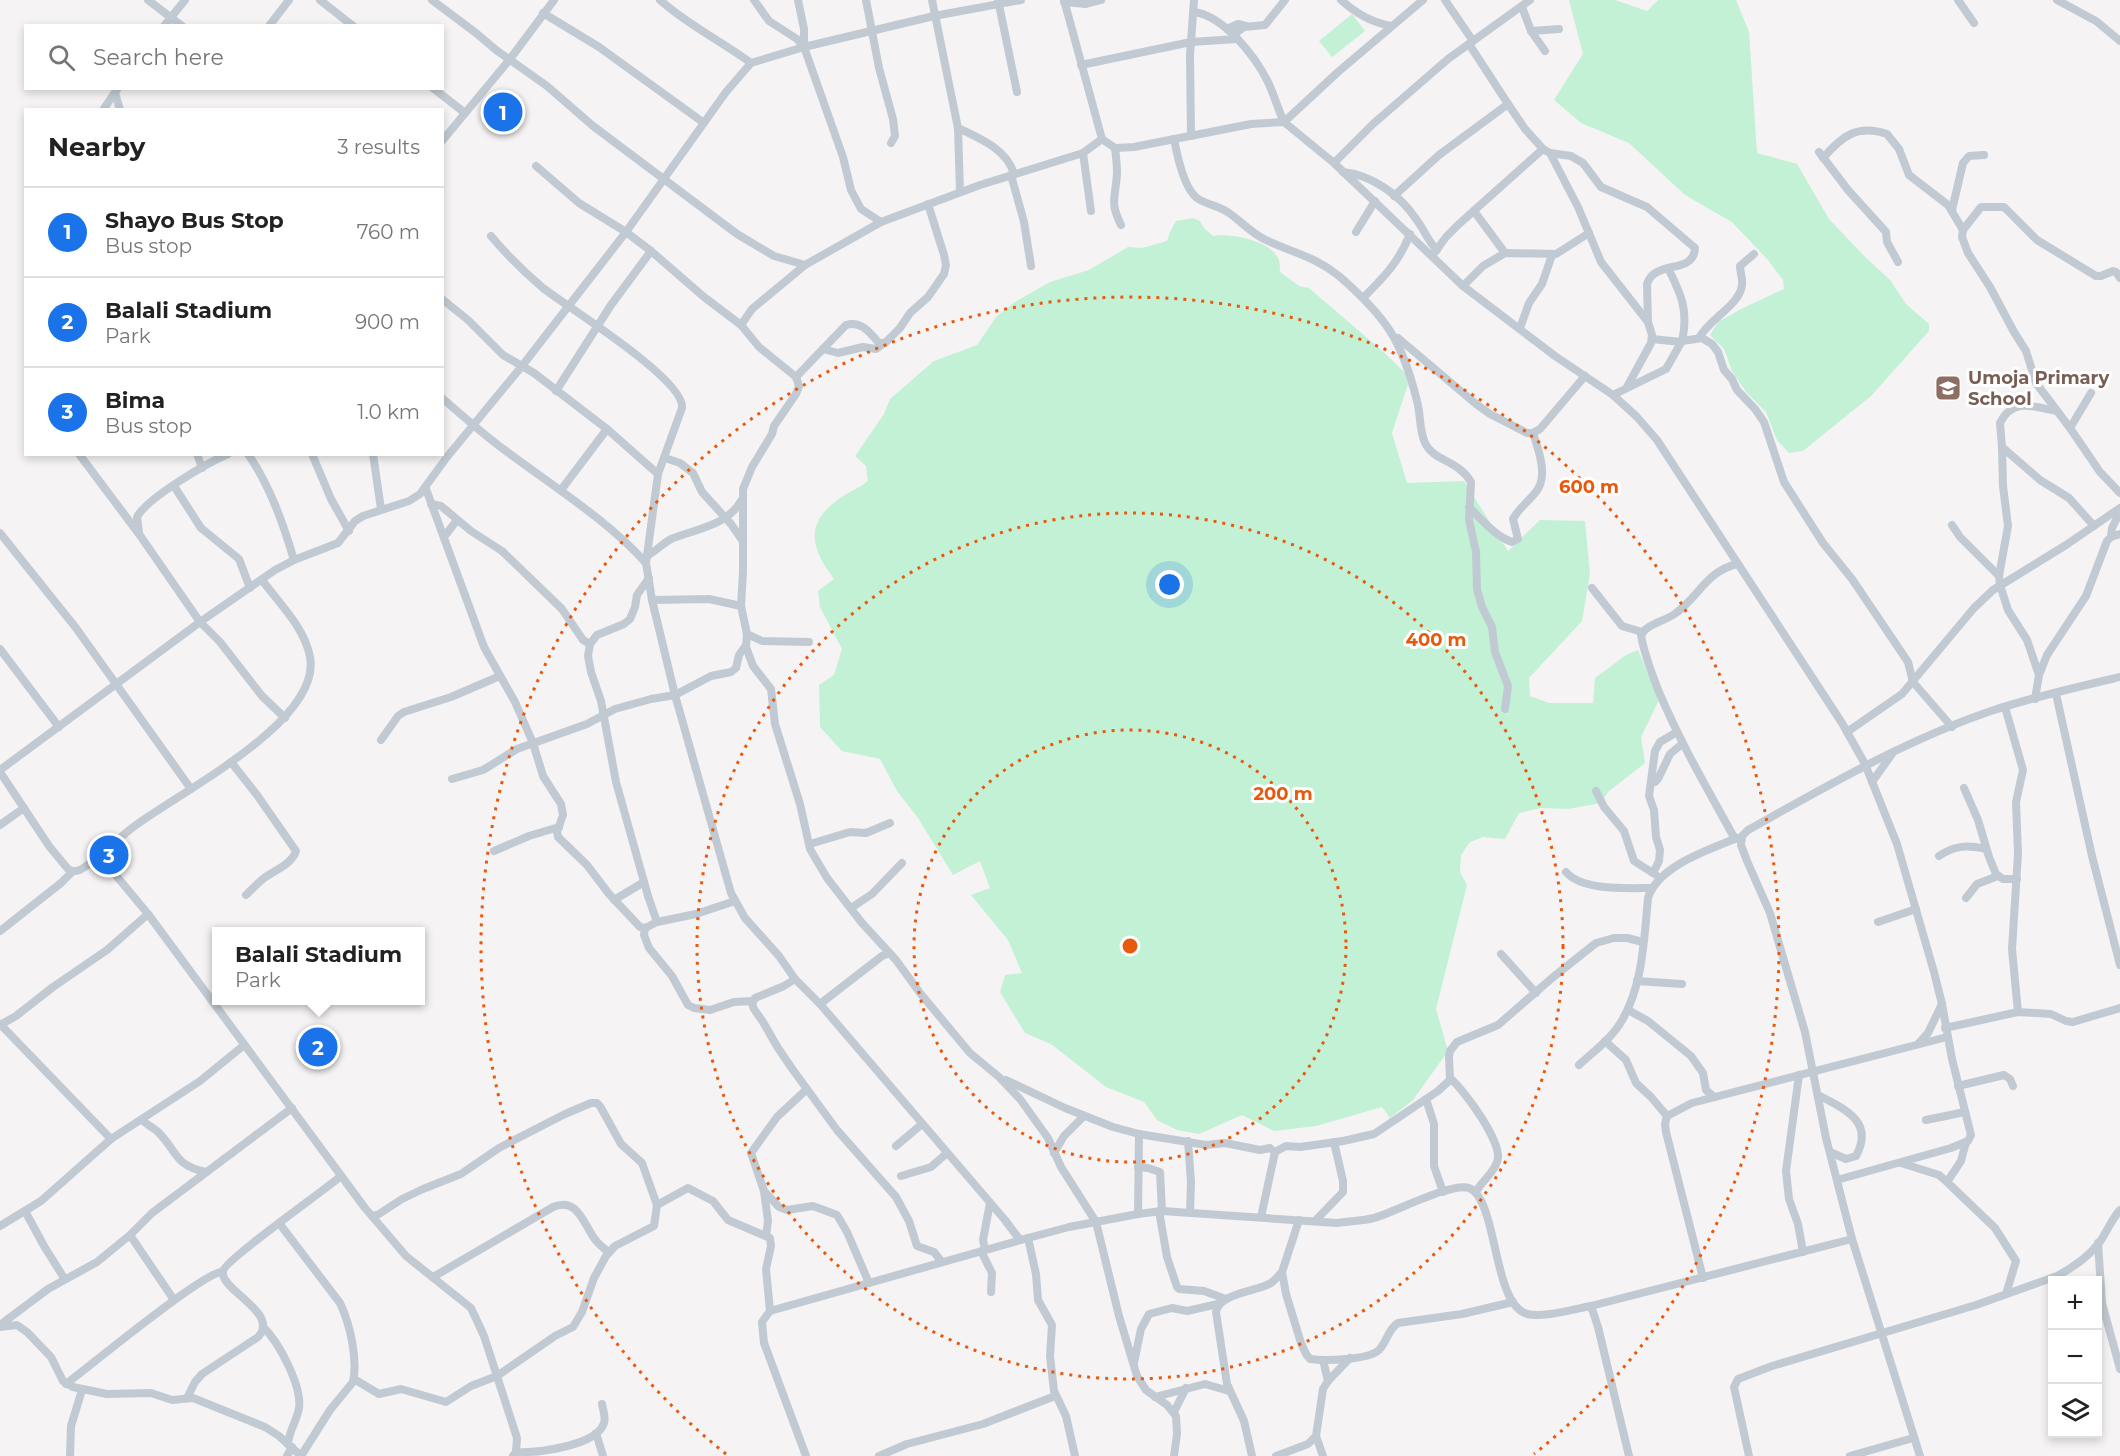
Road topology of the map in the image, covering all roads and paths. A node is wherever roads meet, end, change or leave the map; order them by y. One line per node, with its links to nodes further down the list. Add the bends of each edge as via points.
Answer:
1 (148, 0): 28 (street)
2 (185, 0): 28 (street)
3 (288, 0): 32 (street)
4 (320, 0): 33 (street)
5 (432, 0): 44 (street)
6 (554, 0): 26 (street)
7 (660, 0): 45 (street)
8 (754, 0): 42 (street, via 769,21)
9 (798, 0): 42 (street)
10 (866, 0): 36 (street)
11 (932, 0): 27 (street)
12 (1021, 0): 23 (street)
13 (1101, 0): 22 (street, via 1086,4)
14 (1194, 0): 25 (street)
15 (1285, 0): 38 (street, via 1265,25 1246,26)
16 (1341, 0): 34 (street, via 1363,18)
17 (1423, 0): 34 (street)
18 (1445, 0): 41 (street)
19 (1530, 0): 24 (street)
20 (1958, 0): 29 (street)
21 (2056, 0): 39 (street, via 2096,21)
22 (1064, 1): 46 (street)
23 (998, 3): 27 (street); 49 (street)
24 (1522, 7): 37 (street); 41 (street)
25 (1194, 12): 38 (street, via 1211,16); 40 (street)
26 (543, 13): 44 (street); 55 (street, via 599,47)
27 (934, 16): 36 (street); 56 (street)
28 (171, 17): 30 (street); 31 (street)
29 (1974, 23)
30 (166, 24)
31 (180, 24)
32 (270, 24)
33 (350, 24)
34 (1392, 26): 54 (street)
35 (1559, 29): 37 (street)
36 (871, 31): 42 (street); 61 (street, via 893,119 895,136)
37 (1531, 31): 43 (street)
38 (1232, 34): 40 (street); 54 (street, via 1264,75)
39 (2118, 39)
40 (1191, 42): 46 (street); 57 (street)
41 (1471, 43): 50 (street); 66 (street, via 1373,124)
42 (804, 46): 45 (street); 78 (street, via 851,190 861,208)
43 (1545, 51)
44 (510, 60): 53 (street); 70 (street)
45 (751, 63): 55 (street)
46 (1082, 65): 59 (street)
47 (436, 90): 53 (street)
48 (116, 91): 51 (street); 52 (street)
49 (1017, 92)
50 (1508, 104): 63 (street); 72 (street, via 1439,155)
51 (104, 108)
52 (120, 108)
53 (465, 113): 58 (street)
54 (1284, 122): 57 (street); 66 (street)
55 (704, 123): 70 (street)
56 (958, 128): 69 (street, via 998,150); 71 (street)
57 (1191, 136): 60 (street)
58 (444, 139)
59 (1102, 139): 62 (street); 64 (street)
60 (1174, 139): 62 (street); 97 (street, via 1188,186 1198,199 1230,213 1251,232 1319,261)
61 (891, 143)
62 (1115, 148): 79 (street, via 1117,175 1113,201)
63 (1546, 151): 77 (street); 83 (street); 94 (street, via 1583,163 1601,187 1647,207 1693,245 1695,252 1683,264)
64 (1083, 153): 69 (street); 76 (street)
65 (1984, 155): 75 (street, via 1969,156 1963,163)
66 (1334, 163): 68 (street)
67 (536, 166): 81 (street, via 579,203)
68 (1343, 172): 72 (street, via 1365,176); 73 (street)
69 (1013, 174): 71 (street); 93 (street)
70 (662, 179): 81 (street); 92 (street, via 766,252)
71 (960, 192): 74 (street)
72 (1394, 196): 87 (street, via 1417,219)
73 (1375, 201): 82 (street); 84 (street)
74 (928, 204): 78 (street); 108 (street, via 945,269 928,297)
75 (1952, 210): 80 (street); 91 (street, via 1909,175 1899,149 1887,134 1867,130 1850,134 1821,155 1886,232)
76 (1092, 211)
77 (1474, 211): 87 (street); 88 (street)
78 (881, 222): 92 (street)
79 (1121, 225)
80 (1963, 230): 95 (street, via 1980,207 2004,207 2050,249 2096,276 2113,271); 118 (street, via 1968,253 2026,351 2036,383)
81 (626, 232): 86 (street); 99 (street)
82 (1356, 232)
83 (1589, 233): 90 (street); 100 (street, via 1601,262)
84 (1410, 234): 87 (street); 97 (street, via 1402,254)
85 (491, 236): 99 (street, via 526,273)
86 (651, 251): 101 (street); 102 (street)
87 (1434, 253): 96 (street)
88 (1505, 253): 90 (street); 96 (street, via 1483,266)
89 (1754, 254): 105 (street, via 1740,266 1741,291)
90 (1552, 255): 103 (street)
91 (1898, 262)
92 (805, 265): 102 (street, via 752,309)
93 (1031, 266)
94 (1668, 268): 100 (street, via 1659,270 1648,281); 107 (street, via 1684,304 1686,326)
95 (2120, 278)
96 (1463, 286): 103 (street)
97 (1363, 298): 104 (street)
98 (444, 301): 110 (street, via 503,355)
99 (568, 306): 101 (street); 110 (street)
100 (1648, 321): 106 (street)
101 (597, 324): 114 (street); 130 (street, via 681,398 682,408)
102 (741, 325): 112 (street, via 759,347)
103 (1520, 328): 111 (street)
104 (1393, 334): 122 (street, via 1490,414); 139 (street, via 1406,360 1425,445 1468,478 1472,486)
105 (1699, 338): 107 (street); 173 (street, via 1715,347 1739,393 1762,417 1784,482 1908,662)
106 (1652, 339): 107 (street); 113 (street)
107 (1682, 342): 113 (street, via 1666,369)
108 (884, 343): 109 (street, via 876,349); 109 (street, via 853,323 842,328)
109 (823, 349): 112 (street)
110 (522, 366): 114 (street); 119 (street)
111 (1585, 376): 116 (street); 122 (street)
112 (796, 377): 137 (street, via 796,394 752,467)
113 (1627, 387): 116 (street)
114 (556, 391): 121 (street)
115 (2091, 393): 120 (street)
116 (1613, 395): 155 (street, via 1657,440)
117 (444, 400): 119 (street)
118 (2057, 411): 120 (street); 123 (street, via 2015,406 2000,420)
119 (474, 426): 134 (street); 135 (street)
120 (2070, 428): 136 (street, via 2100,472)
121 (607, 429): 132 (street); 135 (street)
122 (1533, 433): 139 (street, via 1542,482 1513,519 1518,539 1512,542 1491,530)
123 (2002, 447): 145 (street, via 2040,480 2069,498); 158 (street, via 2008,526)
124 (80, 456): 148 (street)
125 (198, 456): 131 (street)
126 (224, 456): 131 (street)
127 (249, 456): 154 (street, via 278,511)
128 (313, 456): 146 (street)
129 (373, 456): 140 (street)
130 (665, 458): 132 (street); 142 (street, via 688,468 702,492)
131 (202, 468): 133 (street)
132 (658, 474): 153 (street)
133 (174, 486): 148 (street, via 140,511); 159 (street, via 201,528 239,559)
134 (426, 489): 138 (street); 140 (street, via 415,499)
135 (561, 490): 153 (street)
136 (2120, 493)
137 (742, 500): 142 (street); 152 (street)
138 (431, 504): 143 (street, via 439,505); 150 (street)
139 (1469, 507): 179 (street, via 1479,599 1492,627 1495,652 1508,686)
140 (381, 509): 146 (street, via 358,519)
141 (2120, 510): 145 (street); 151 (street)
142 (725, 517): 152 (street); 153 (street, via 668,541)
143 (457, 520): 150 (street); 167 (street, via 502,551 562,609)
144 (1952, 525): 158 (street)
145 (2094, 526): 158 (street, via 2037,564)
146 (349, 531): 154 (street, via 334,545)
147 (0, 533): 174 (street)
148 (139, 534): 163 (street)
149 (2120, 534): 151 (street)
150 (444, 537): 171 (street, via 482,642)
151 (2111, 537): 170 (street, via 2086,596 2047,656)
152 (742, 541): 162 (street)
153 (647, 559): 156 (street)
154 (294, 560): 157 (street)
155 (1737, 564): 164 (street, via 1715,573 1673,616); 185 (street)
156 (649, 578): 161 (street); 167 (street, via 637,595 629,621 602,633)
157 (262, 579): 159 (street); 181 (street, via 300,632 310,658 307,687)
158 (1999, 580): 170 (street, via 2006,605 2027,640); 173 (street)
159 (250, 588): 163 (street)
160 (1592, 588): 164 (street, via 1622,626)
161 (652, 600): 162 (street, via 709,599); 176 (street)
162 (741, 606): 165 (street)
163 (200, 622): 174 (street); 181 (street)
164 (1642, 632): 184 (street, via 1655,681)
165 (747, 634): 166 (street, via 762,641); 168 (street)
166 (809, 642)
167 (590, 644): 180 (street, via 589,664)
168 (746, 645): 176 (street, via 731,672 711,676); 204 (street, via 753,666 771,689 775,724)
169 (0, 650): 182 (street)
170 (2040, 675): 177 (street)
171 (500, 676): 186 (street, via 404,712); 187 (street)
172 (2120, 677): 175 (street)
173 (1913, 682): 183 (street); 185 (street)
174 (117, 685): 182 (street); 197 (street)
175 (2056, 694): 177 (street); 228 (street, via 2092,856)
176 (675, 695): 180 (street, via 631,704); 220 (street)
177 (2035, 699): 178 (street)
178 (2005, 707): 183 (street); 214 (street, via 2024,770 2016,802)
179 (1505, 709)
180 (603, 715): 187 (street); 215 (street, via 616,782)
181 (285, 718): 190 (street)
182 (59, 727): 192 (street)
183 (1952, 727): 189 (street)
184 (1677, 732): 188 (street); 194 (street, via 1656,746)
185 (1847, 732): 191 (street)
186 (381, 740)
187 (533, 743): 193 (street, via 483,770); 202 (street, via 543,776 563,811)
188 (1682, 744): 194 (street, via 1670,754 1658,779); 203 (street)
189 (1893, 752): 191 (street); 195 (street)
190 (231, 762): 197 (street); 217 (street, via 296,851)
191 (1865, 764): 195 (street); 203 (street)
192 (0, 771): 199 (street)
193 (452, 778)
194 (1651, 781): 212 (street, via 1649,796 1660,850)
195 (1872, 782): 222 (street, via 1891,825)
196 (1964, 788): 205 (street)
197 (191, 789): 208 (street, via 137,824)
198 (1596, 792): 212 (street, via 1623,831 1634,861)
199 (24, 808): 201 (street); 210 (street)
200 (890, 823): 204 (street)
201 (0, 825)
202 (559, 827): 206 (street); 219 (street, via 558,837)
203 (1738, 838): 212 (street); 252 (street, via 1770,913)
204 (810, 844): 221 (street, via 827,878)
205 (1986, 849): 207 (street, via 1957,846); 213 (street)
206 (494, 851)
207 (1939, 856)
208 (98, 858): 210 (street); 223 (street)
209 (902, 863): 221 (street, via 873,894)
210 (72, 872): 227 (street)
211 (1566, 872): 216 (street, via 1579,883)
212 (1657, 875): 216 (street)
213 (1998, 876): 214 (street); 218 (street, via 1977,884)
214 (2017, 879): 244 (street, via 2012,949)
215 (644, 882): 219 (street); 224 (street)
216 (1651, 888): 229 (street)
217 (246, 895)
218 (1966, 898)
219 (614, 900): 226 (street, via 638,926)
220 (735, 901): 224 (street); 233 (street)
221 (851, 908): 230 (street)
222 (1916, 909): 225 (street); 240 (street)
223 (148, 914): 238 (street); 245 (street, via 107,950)
224 (657, 922): 226 (street)
225 (1878, 922)
226 (645, 928): 237 (street, via 649,948 672,976 688,1005 710,1010)
227 (0, 931)
228 (2117, 939): 232 (street)
229 (1643, 942): 234 (street); 236 (street, via 1614,938 1596,943)
230 (889, 953): 239 (street); 254 (street, via 970,1053)
231 (1501, 954): 236 (street)
232 (2120, 965)
233 (795, 979): 237 (street); 239 (street)
234 (1637, 981): 235 (street); 243 (street)
235 (1682, 984)
236 (1536, 993): 255 (street, via 1498,1025 1457,1042 1449,1056)
237 (753, 1001): 258 (street, via 753,1009)
238 (212, 1003)
239 (820, 1004): 268 (street)
240 (1942, 1004): 246 (street); 249 (street)
241 (213, 1005): 250 (street)
242 (2120, 1008): 244 (street, via 2069,1022 2051,1014)
243 (1628, 1010): 248 (street); 260 (street, via 1692,1056 1703,1073 1706,1090)
244 (2018, 1012): 246 (street)
245 (0, 1024): 270 (street)
246 (1945, 1028): 247 (street)
247 (1947, 1037): 249 (street); 256 (street)
248 (1605, 1041): 251 (street); 265 (street, via 1626,1060 1635,1083)
249 (1919, 1043): 252 (street)
250 (243, 1046): 262 (street); 266 (street, via 200,1081)
251 (1579, 1065)
252 (1814, 1071): 253 (street); 259 (street)
253 (1799, 1075): 260 (street); 310 (street, via 1786,1171)
254 (999, 1077): 264 (street); 278 (street, via 1020,1099)
255 (1451, 1079): 261 (street); 288 (street, via 1473,1103 1498,1155 1498,1162)
256 (1958, 1086): 257 (street, via 2004,1075); 263 (street)
257 (2013, 1086)
258 (807, 1089): 286 (street, via 777,1118 751,1153); 311 (street, via 891,1191 909,1221 917,1246 934,1252)
259 (1818, 1095): 276 (street); 276 (street, via 1852,1114 1861,1128 1862,1143 1856,1155 1846,1159)
260 (1714, 1097): 265 (street)
261 (1426, 1099): 272 (street, via 1374,1134); 287 (street, via 1434,1124 1434,1166)
262 (292, 1108): 281 (street); 282 (street)
263 (1965, 1112): 267 (street); 273 (street, via 1971,1135)
264 (1084, 1116): 269 (street); 278 (street)
265 (1667, 1116): 316 (street, via 1666,1132)
266 (142, 1119): 270 (street); 281 (street, via 158,1132 180,1162)
267 (1926, 1120)
268 (922, 1124): 274 (street); 277 (street)
269 (1139, 1134): 271 (street); 280 (street)
270 (111, 1139): 292 (street, via 54,1191)
271 (1188, 1141): 275 (street, via 1270,1148); 294 (street)
272 (1334, 1142): 275 (street, via 1286,1146); 299 (street, via 1343,1192)
273 (1966, 1142): 279 (street); 285 (street)
274 (896, 1146)
275 (1275, 1152): 297 (street)
276 (1830, 1152): 284 (street)
277 (947, 1153): 283 (street, via 931,1167); 289 (street)
278 (1054, 1153): 300 (street)
279 (1900, 1162): 284 (street); 285 (street, via 1939,1175)
280 (1138, 1167): 293 (street, via 1160,1172); 295 (street)
281 (207, 1172): 303 (street, via 152,1213)
282 (341, 1176): 296 (street); 301 (street)
283 (901, 1176)
284 (1837, 1180): 306 (street)
285 (1947, 1182): 319 (street, via 1995,1228 2015,1258)
286 (764, 1191): 304 (street); 317 (street, via 787,1210 813,1206 837,1215)
287 (1443, 1192): 288 (street, via 1455,1187); 299 (street, via 1371,1219)
288 (1476, 1192): 322 (street)
289 (990, 1203): 305 (street); 308 (street)
290 (657, 1205): 296 (street, via 642,1163 621,1144 600,1106 591,1103 499,1148 461,1174); 304 (street, via 692,1188 713,1201 728,1220); 309 (street, via 654,1226)
291 (2120, 1210): 307 (street)
292 (25, 1211): 302 (street); 315 (street)
293 (1161, 1211): 294 (street); 295 (street); 321 (street, via 1167,1257 1177,1287 1204,1291)
294 (1190, 1213): 297 (street)
295 (1138, 1214): 300 (street)
296 (372, 1216): 314 (street, via 406,1256)
297 (1261, 1217): 298 (street)
298 (1299, 1221): 299 (street); 313 (street)
299 (1315, 1221)
300 (1096, 1222): 305 (street); 330 (street)
301 (279, 1224): 312 (street, via 235,1257); 333 (street, via 340,1303 351,1335)
302 (0, 1226)
303 (130, 1235): 315 (street, via 85,1270); 320 (street)
304 (766, 1236): 324 (street, via 771,1241 766,1269)
305 (1024, 1239): 308 (street); 339 (street, via 1036,1274 1038,1300 1052,1325 1050,1365)
306 (1852, 1239): 310 (street); 327 (street)
307 (2098, 1244): 319 (street, via 2058,1276); 331 (street, via 2102,1303)
308 (983, 1250): 311 (street); 318 (street, via 992,1273)
309 (609, 1252): 314 (street, via 596,1241 579,1212 562,1204); 332 (street, via 573,1327)
310 (1803, 1252): 316 (street)
311 (941, 1261): 317 (street)
312 (222, 1272): 320 (street); 326 (street, via 225,1280 251,1305)
313 (1282, 1272): 321 (street, via 1270,1283); 329 (street, via 1306,1354 1310,1359)
314 (433, 1277): 332 (street, via 471,1308)
315 (64, 1278): 325 (street)
316 (1703, 1278): 323 (street)
317 (869, 1283): 324 (street)
318 (991, 1292)
319 (2006, 1294): 327 (street)
320 (174, 1300): 335 (street)
321 (1222, 1301): 330 (street, via 1187,1311 1172,1308 1149,1314 1141,1329); 338 (street, via 1216,1318)
322 (1513, 1302): 323 (street, via 1528,1314); 328 (street, via 1398,1323 1379,1350)
323 (1591, 1306): 360 (street)
324 (770, 1311): 353 (street, via 762,1322 765,1343)
325 (0, 1326): 335 (street, via 17,1325 27,1332 51,1357)
326 (263, 1327): 341 (street, via 258,1337 202,1374); 347 (street, via 283,1353 299,1399 290,1430)
327 (1881, 1334): 346 (street); 361 (street, via 1738,1379 1735,1394)
328 (1350, 1358): 329 (street); 334 (street)
329 (1323, 1360): 334 (street)
330 (1134, 1363): 340 (street, via 1141,1384)
331 (2120, 1369)
332 (497, 1376): 333 (street, via 446,1402 401,1389 381,1394); 348 (street, via 517,1438)
333 (354, 1378): 351 (street)
334 (1328, 1381): 345 (street, via 1322,1394)
335 (66, 1384): 337 (street)
336 (1186, 1388): 338 (street, via 1210,1384); 340 (street); 343 (street)
337 (82, 1390): 341 (street, via 151,1394 172,1400); 349 (street, via 71,1426)
338 (1229, 1391): 357 (street, via 1241,1413)
339 (1055, 1396): 354 (street, via 984,1424 907,1444); 355 (street, via 1066,1416)
340 (1155, 1397): 343 (street)
341 (187, 1398): 347 (street, via 255,1423)
342 (602, 1404): 344 (street, via 604,1423)
343 (1174, 1412): 356 (street)
344 (596, 1433): 348 (street, via 545,1451); 352 (street)
345 (1316, 1436): 358 (street, via 1308,1444); 359 (street)
346 (1913, 1438): 362 (street); 363 (street)
347 (290, 1446): 350 (street); 351 (street)
348 (515, 1454)
349 (70, 1456)
350 (286, 1456)
351 (301, 1456)
352 (603, 1456)
353 (806, 1456)
354 (879, 1456)
355 (1075, 1456)
356 (1174, 1456)
357 (1252, 1456)
358 (1276, 1456)
359 (1323, 1456)
360 (1629, 1456)
361 (1749, 1456)
362 (1850, 1456)
363 (1920, 1456)

